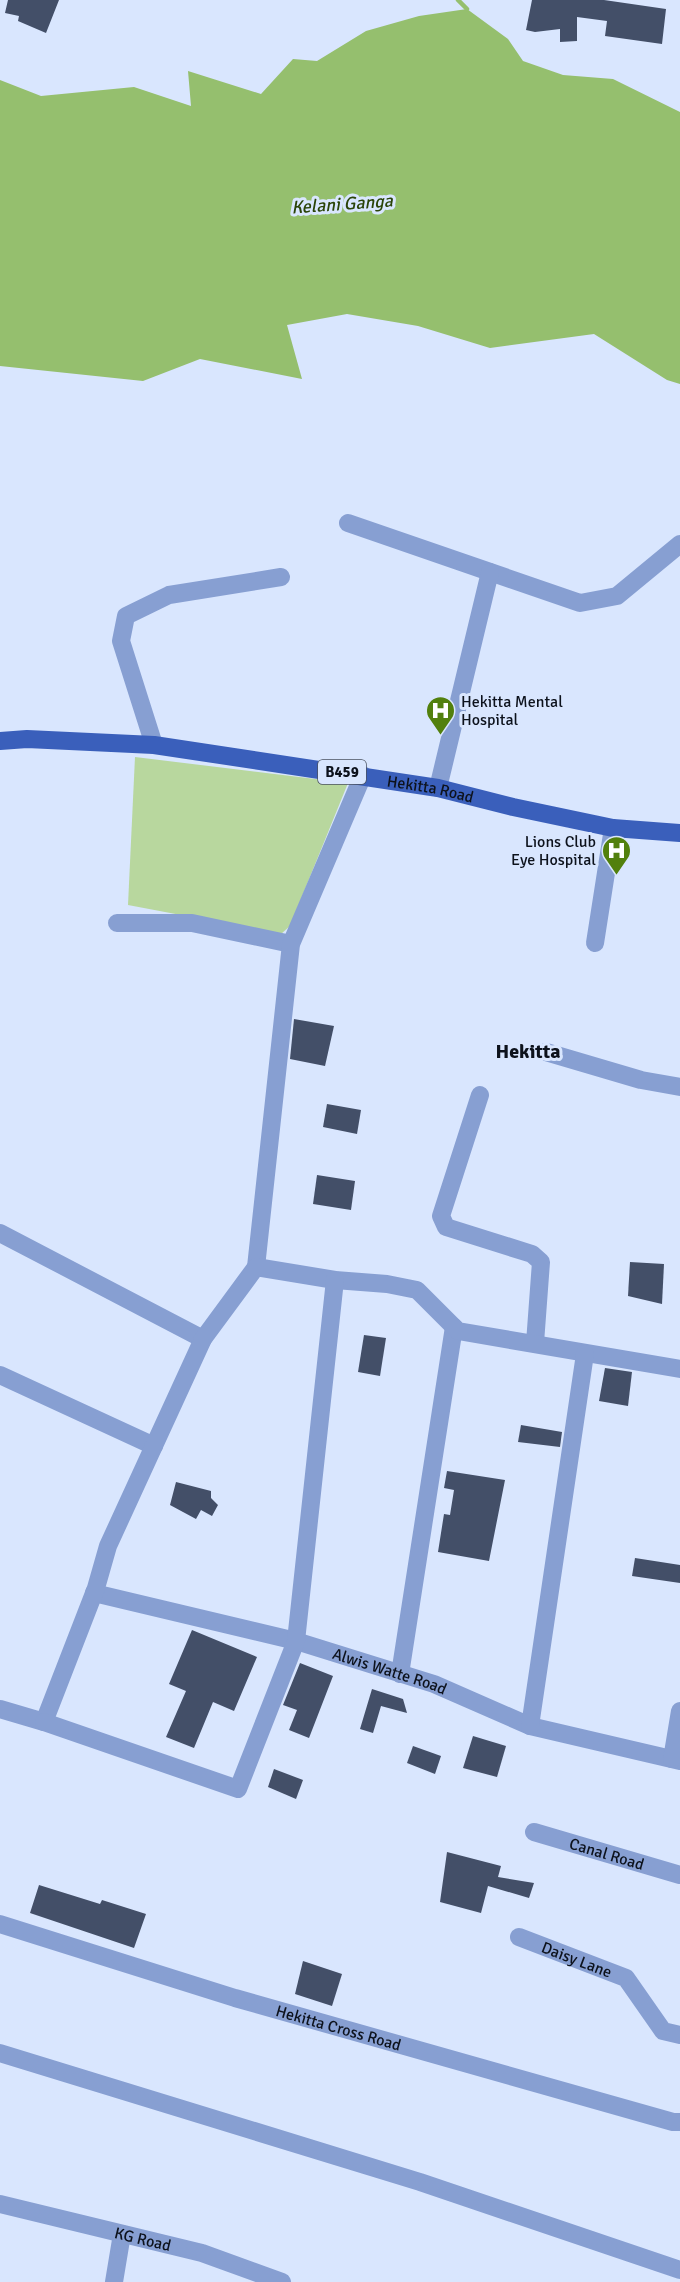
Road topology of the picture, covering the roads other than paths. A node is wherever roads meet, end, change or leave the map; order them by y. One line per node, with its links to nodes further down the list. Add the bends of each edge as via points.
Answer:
1 (348, 523): 3 (street)
2 (680, 544): 3 (street, via 617,596 580,603)
3 (490, 572): 8 (street)
4 (281, 578): 6 (street, via 169,595 126,616 121,641)
5 (0, 741): 6 (main road, Hekitta Road / B459)
6 (154, 745): 7 (main road, Hekitta Road / B459)
7 (363, 775): 8 (main road, Hekitta Road / B459); 13 (street)
8 (438, 788): 9 (main road, Hekitta Road / B459)
9 (613, 828): 10 (main road, Hekitta Road / B459); 12 (street)
10 (680, 833)
11 (117, 923): 13 (street, via 192,923)
12 (595, 943)
13 (291, 944): 18 (street)
14 (546, 1052): 15 (street, via 641,1080)
15 (680, 1087)
16 (480, 1095): 22 (street, via 441,1216 446,1227 532,1254 541,1262)
17 (0, 1233): 21 (street)
18 (256, 1267): 19 (street); 21 (street)
19 (335, 1280): 20 (street, via 417,1290); 28 (street)
20 (454, 1327): 22 (street); 29 (street)
21 (203, 1339): 26 (street)
22 (535, 1343): 23 (street)
23 (585, 1354): 24 (street); 33 (street)
24 (680, 1369)
25 (0, 1375): 26 (street)
26 (154, 1446): 27 (street, via 108,1546)
27 (94, 1593): 28 (street, Alwis Watte Road); 32 (street)
28 (296, 1641): 29 (street, Alwis Watte Road); 32 (street, via 238,1789)
29 (400, 1674): 33 (street, Alwis Watte Road, via 434,1684)
30 (0, 1709): 32 (street)
31 (680, 1711): 34 (street)
32 (44, 1722)
33 (530, 1726): 34 (street, Alwis Watte Road)
34 (676, 1760)
35 (534, 1832): 36 (street, Canal Road)
36 (680, 1875)
37 (0, 1924): 41 (street, Hekitta Cross Road, via 235,1998)
38 (519, 1937): 39 (street, Daisy Lane, via 626,1978 663,2031)
39 (680, 2035)
40 (0, 2053): 44 (street, via 420,2181)
41 (680, 2122)
42 (0, 2204): 43 (street, KG Road)
43 (122, 2234): 45 (street); 46 (street, KG Road, via 202,2253)
44 (680, 2270)
45 (114, 2282)
46 (282, 2282)

